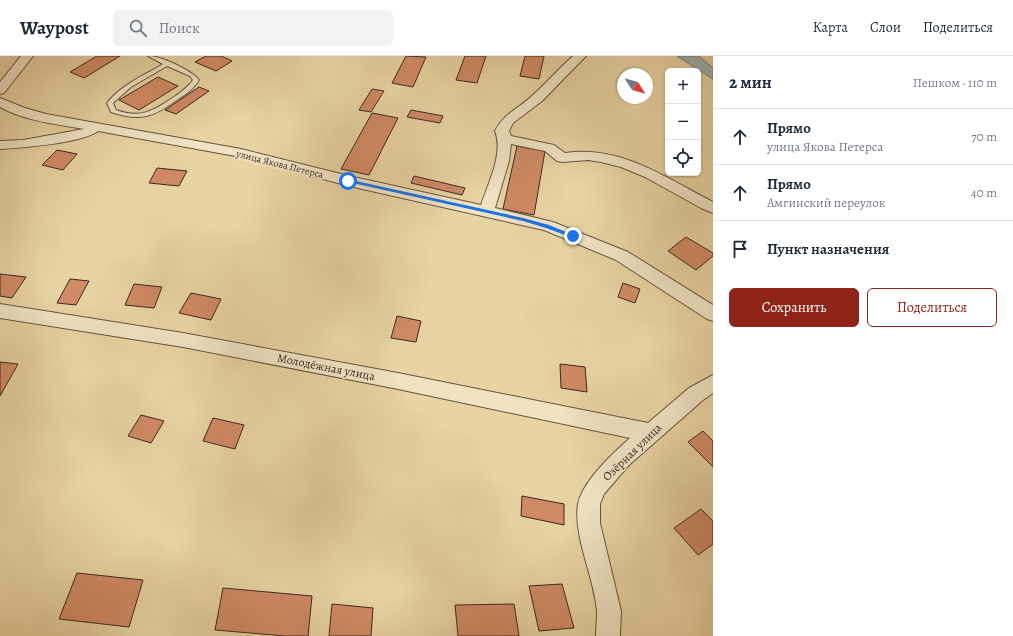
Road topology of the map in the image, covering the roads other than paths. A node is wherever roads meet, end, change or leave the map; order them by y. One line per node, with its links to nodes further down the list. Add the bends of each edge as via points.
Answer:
1 (27, 56): 5 (street)
2 (151, 56): 4 (lane)
3 (580, 56): 8 (street, via 537,99 505,123 502,131)
4 (166, 64): 4 (lane, via 192,75 196,80 193,86 150,115 138,117 113,111 110,103 116,95)
5 (0, 90)
6 (0, 102): 7 (street, улица Якова Петерса, via 9,108 24,112)
7 (96, 127): 9 (street, via 87,133 24,144); 11 (street, улица Якова Петерса, via 241,153 348,181)
8 (505, 139): 10 (street, via 549,148 562,158 574,155 593,156 619,162 663,180); 11 (street, via 502,161)
9 (0, 145)
10 (713, 208)
11 (486, 212): 13 (street, улица Якова Петерса, via 548,226 622,256)
12 (0, 311): 15 (street, Молодёжная улица, via 191,341)
13 (713, 314)
14 (713, 383): 15 (street, Озёрная улица)
15 (650, 433): 16 (street, Озёрная улица, via 622,458 597,487 589,502 589,523 609,611)
16 (608, 636)

